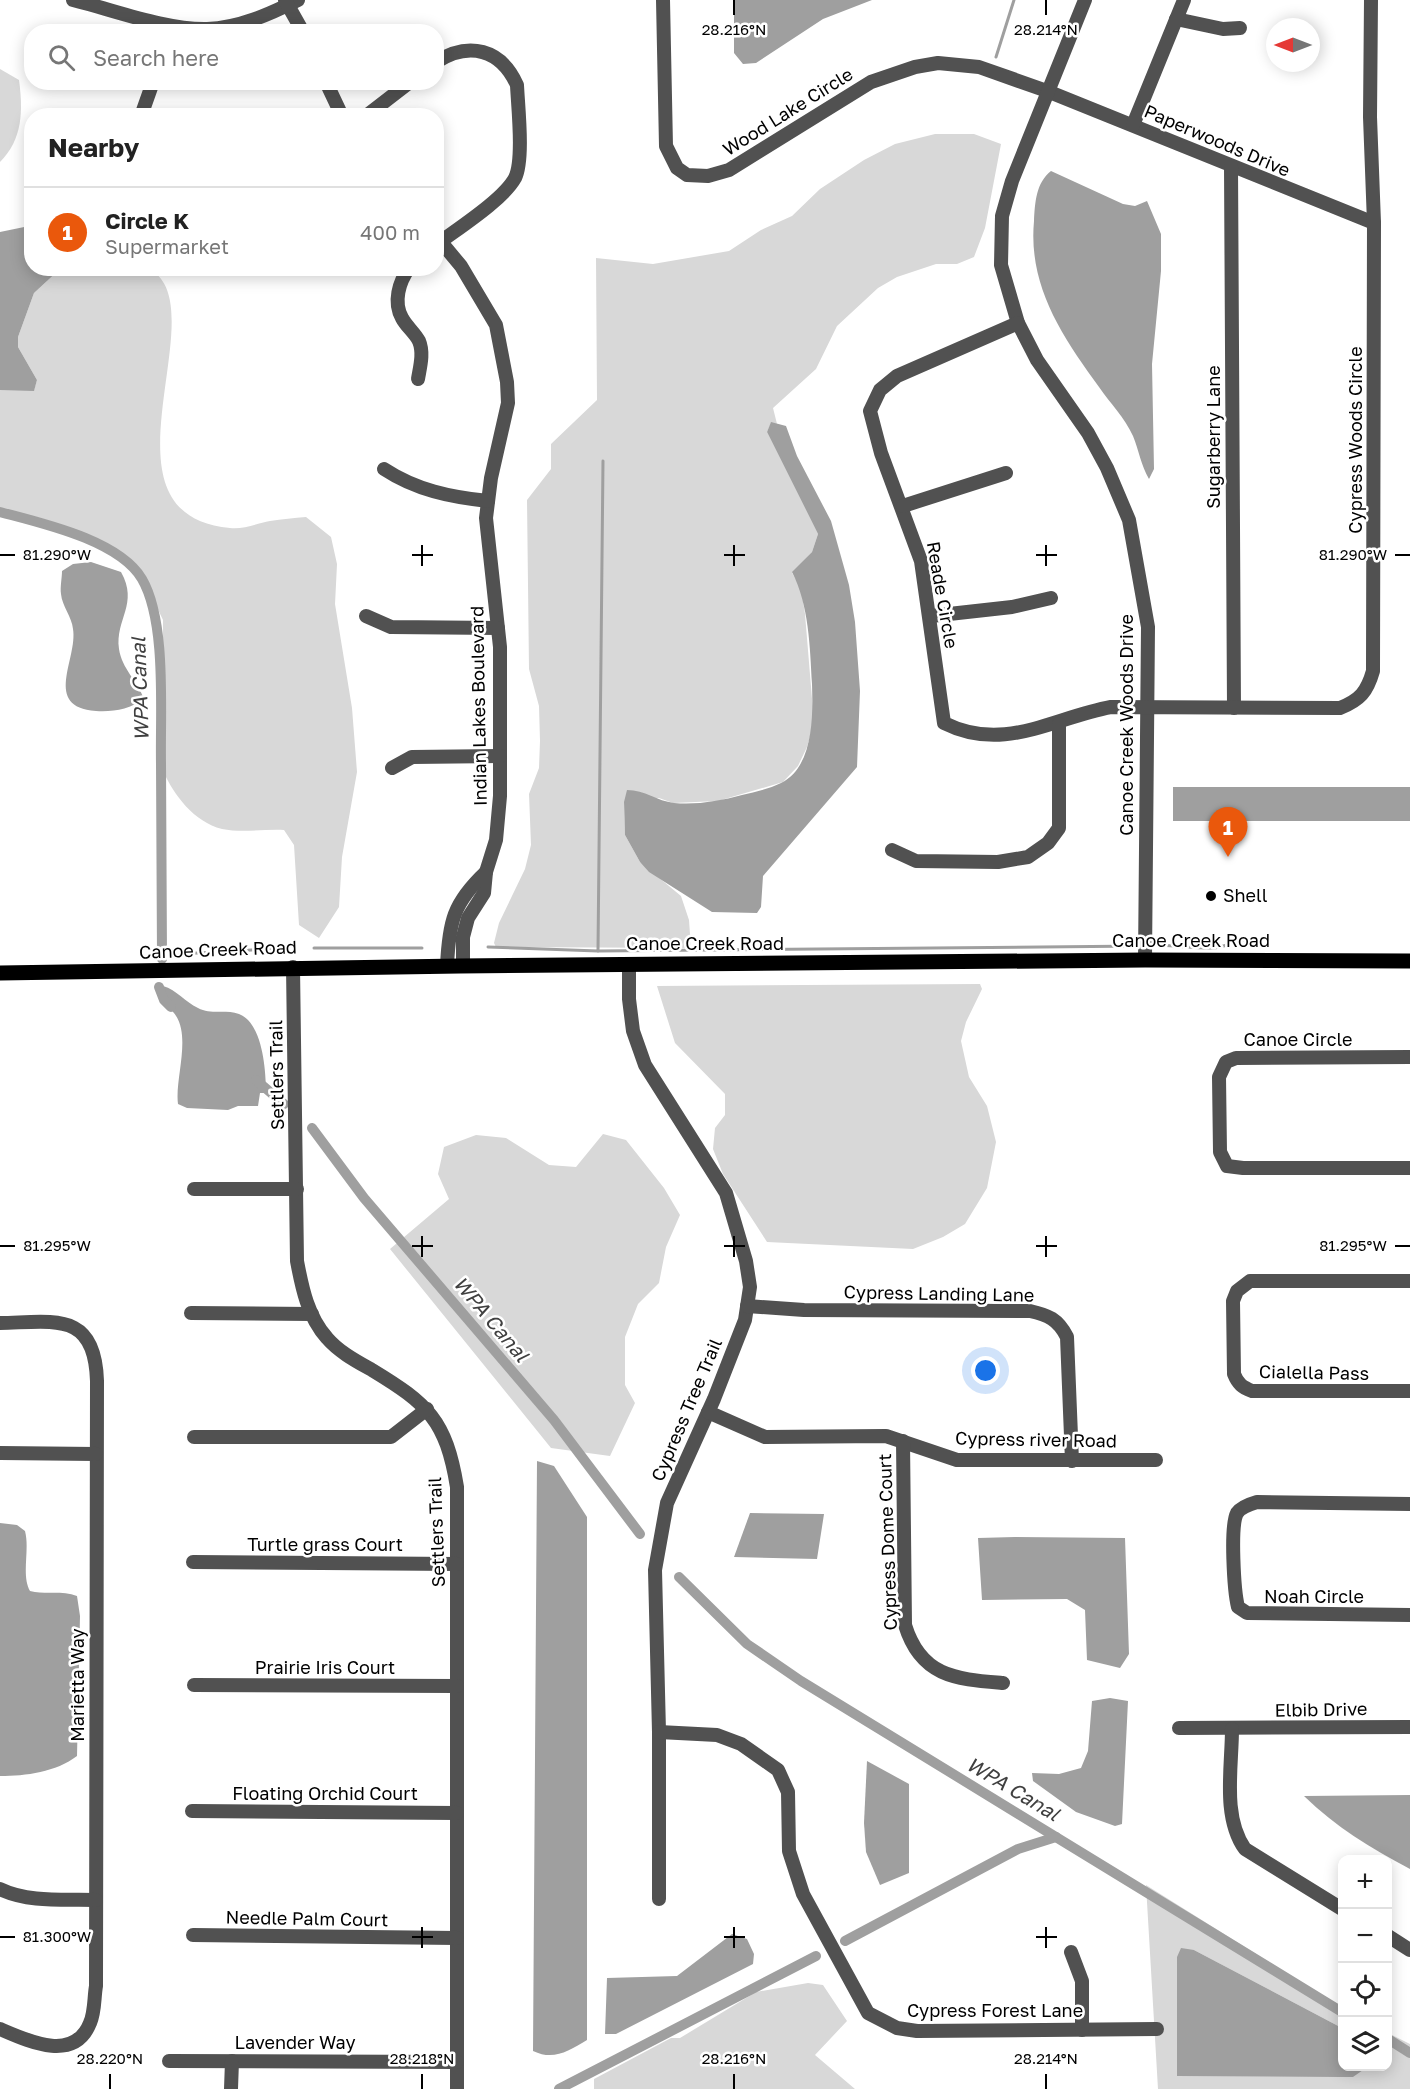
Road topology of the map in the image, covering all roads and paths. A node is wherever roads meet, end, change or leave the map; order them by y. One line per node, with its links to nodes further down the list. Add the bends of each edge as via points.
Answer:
1 (73, 0): 8 (street)
2 (663, 0): 16 (street, Wood Lake Circle, via 666,146 682,179 729,170 871,82 915,66 979,66)
3 (1085, 0): 16 (street, Canoe Creek Woods Drive)
4 (1184, 0): 7 (street)
5 (1371, 0): 22 (street, Cypress Woods Circle)
6 (291, 2): 9 (street, via 270,14); 10 (street)
7 (1176, 19): 11 (street, via 1223,29); 20 (street)
8 (154, 24)
9 (229, 24)
10 (300, 24)
11 (1240, 28)
12 (444, 58): 23 (street, via 460,50 476,50 496,58 512,75 517,85 518,164 516,177 506,191)
13 (150, 90): 17 (street)
14 (330, 90): 18 (street)
15 (400, 90): 19 (street)
16 (1047, 91): 20 (street, Paperwoods Drive); 26 (street, Canoe Creek Woods Drive, via 1002,216 1001,265)
17 (144, 108)
18 (338, 108)
19 (376, 108)
20 (1133, 125): 21 (street, Paperwoods Drive)
21 (1231, 166): 22 (street, Paperwoods Drive); 37 (street, Sugarberry Lane)
22 (1374, 223): 37 (street, Cypress Woods Circle, via 1373,671 1367,690 1356,702 1340,708)
23 (444, 237)
24 (444, 249): 30 (street, Indian Lakes Boulevard, via 483,300 496,325 504,355 508,404)
25 (403, 276): 27 (street, via 398,306 419,341 422,354)
26 (1018, 323): 31 (street, Reade Circle, via 897,376 880,390 870,411); 36 (street, Canoe Creek Woods Drive, via 1037,360 1088,433 1129,520 1148,627)
27 (418, 379)
28 (384, 469): 30 (street, via 402,481 446,496)
29 (1006, 473): 31 (street)
30 (488, 501): 35 (street, Indian Lakes Boulevard, via 486,518)
31 (903, 506): 34 (street, Reade Circle, via 921,561)
32 (1051, 598): 34 (street, via 1012,607)
33 (366, 616): 35 (street, via 390,627)
34 (931, 616): 38 (street, Reade Circle, via 944,723 982,737 1024,733)
35 (498, 628): 39 (street, Indian Lakes Boulevard)
36 (1148, 706): 37 (street, Cypress Woods Circle); 38 (street, Reade Circle, via 1083,712); 43 (street, Canoe Creek Woods Drive)
37 (1234, 708)
38 (1059, 723): 41 (street, via 1059,828 1048,843 1028,857 998,862 916,861)
39 (500, 756): 40 (street, via 412,757); 42 (street, Indian Lakes Boulevard, via 496,840)
40 (392, 768)
41 (892, 850)
42 (486, 872): 46 (street, Indian Lakes Boulevard, via 471,886 452,916); 47 (street, Indian Lakes Boulevard, via 484,893 468,918 463,937)
43 (1145, 960): 44 (main road, Canoe Creek Road); 45 (main road, Canoe Creek Road)
44 (1410, 961)
45 (629, 964): 47 (main road, Canoe Creek Road); 55 (street, Cypress Tree Trail, via 633,1031 645,1065 726,1193 746,1261 750,1287)
46 (447, 966): 47 (main road, Canoe Creek Road); 48 (main road, Canoe Creek Road)
47 (463, 966)
48 (293, 967): 49 (main road, Canoe Creek Road); 53 (street, Settlers Trail)
49 (0, 973)
50 (1410, 1058): 51 (street, Canoe Circle, via 1236,1058 1226,1062 1219,1088 1220,1152 1227,1166)
51 (1410, 1168)
52 (194, 1189): 53 (street)
53 (297, 1189): 57 (street, Settlers Trail, via 297,1261)
54 (1410, 1281): 59 (street, Cialella Pass, via 1250,1281 1237,1291 1233,1301 1234,1374 1244,1388)
55 (747, 1306): 61 (street, Cypress Tree Trail); 67 (street, Cypress Landing Lane, via 1030,1311 1049,1316 1061,1324 1067,1336)
56 (190, 1313): 57 (street)
57 (312, 1314): 60 (street, Settlers Trail, via 326,1337 345,1354 406,1391)
58 (0, 1323): 65 (street, Marietta Way, via 65,1323 90,1341 96,1359)
59 (1410, 1391)
60 (427, 1409): 62 (street, via 392,1437); 70 (street, Settlers Trail, via 441,1428 452,1455 457,1487)
61 (708, 1412): 63 (street, Cypress river Road, via 765,1437 886,1436); 78 (street, Cypress Tree Trail, via 668,1503 655,1570)
62 (194, 1437)
63 (903, 1441): 67 (street, Cypress river Road, via 957,1460); 72 (street, Cypress Dome Court, via 905,1625 909,1640 922,1658 956,1679)
64 (0, 1453): 65 (street)
65 (96, 1454): 83 (street, Marietta Way)
66 (1156, 1460): 67 (street, Cypress river Road)
67 (1072, 1461)
68 (1410, 1504): 71 (street, Noah Circle, via 1257,1502 1237,1512 1234,1525 1235,1595 1238,1607 1247,1613)
69 (193, 1562): 70 (street, Turtle grass Court)
70 (457, 1564): 74 (street, Settlers Trail)
71 (1410, 1615)
72 (1003, 1683)
73 (194, 1685): 74 (street, Prairie Iris Court)
74 (457, 1686): 80 (street, Settlers Trail)
75 (1410, 1727): 77 (street, Elbib Drive)
76 (1179, 1728): 77 (street, Elbib Drive)
77 (1232, 1729): 84 (street, via 1232,1819 1236,1836 1245,1849)
78 (660, 1732): 82 (street, Cypress Tree Trail); 92 (street, Cypress Forest Lane, via 717,1735 741,1744 778,1770 788,1792 789,1851 803,1894 868,2013 897,2028 917,2031)
79 (192, 1811): 80 (street, Floating Orchid Court)
80 (457, 1813): 86 (street, Settlers Trail)
81 (0, 1889): 83 (street, via 29,1898)
82 (660, 1899)
83 (96, 1900): 90 (street, Marietta Way, via 96,1986 92,2020 85,2034 56,2047 39,2045)
84 (1338, 1907)
85 (193, 1935): 86 (street, Needle Palm Court)
86 (457, 1938): 95 (street, Settlers Trail)
87 (1392, 1939): 88 (street)
88 (1410, 1950)
89 (1071, 1952): 92 (street, via 1082,1981)
90 (0, 2029)
91 (1157, 2029): 92 (street, Cypress Forest Lane)
92 (1082, 2030)
93 (169, 2061): 94 (street, Lavender Way)
94 (232, 2061): 95 (street, Lavender Way); 96 (street)
95 (457, 2062): 97 (street, Settlers Trail)
96 (231, 2089)
97 (457, 2089)

